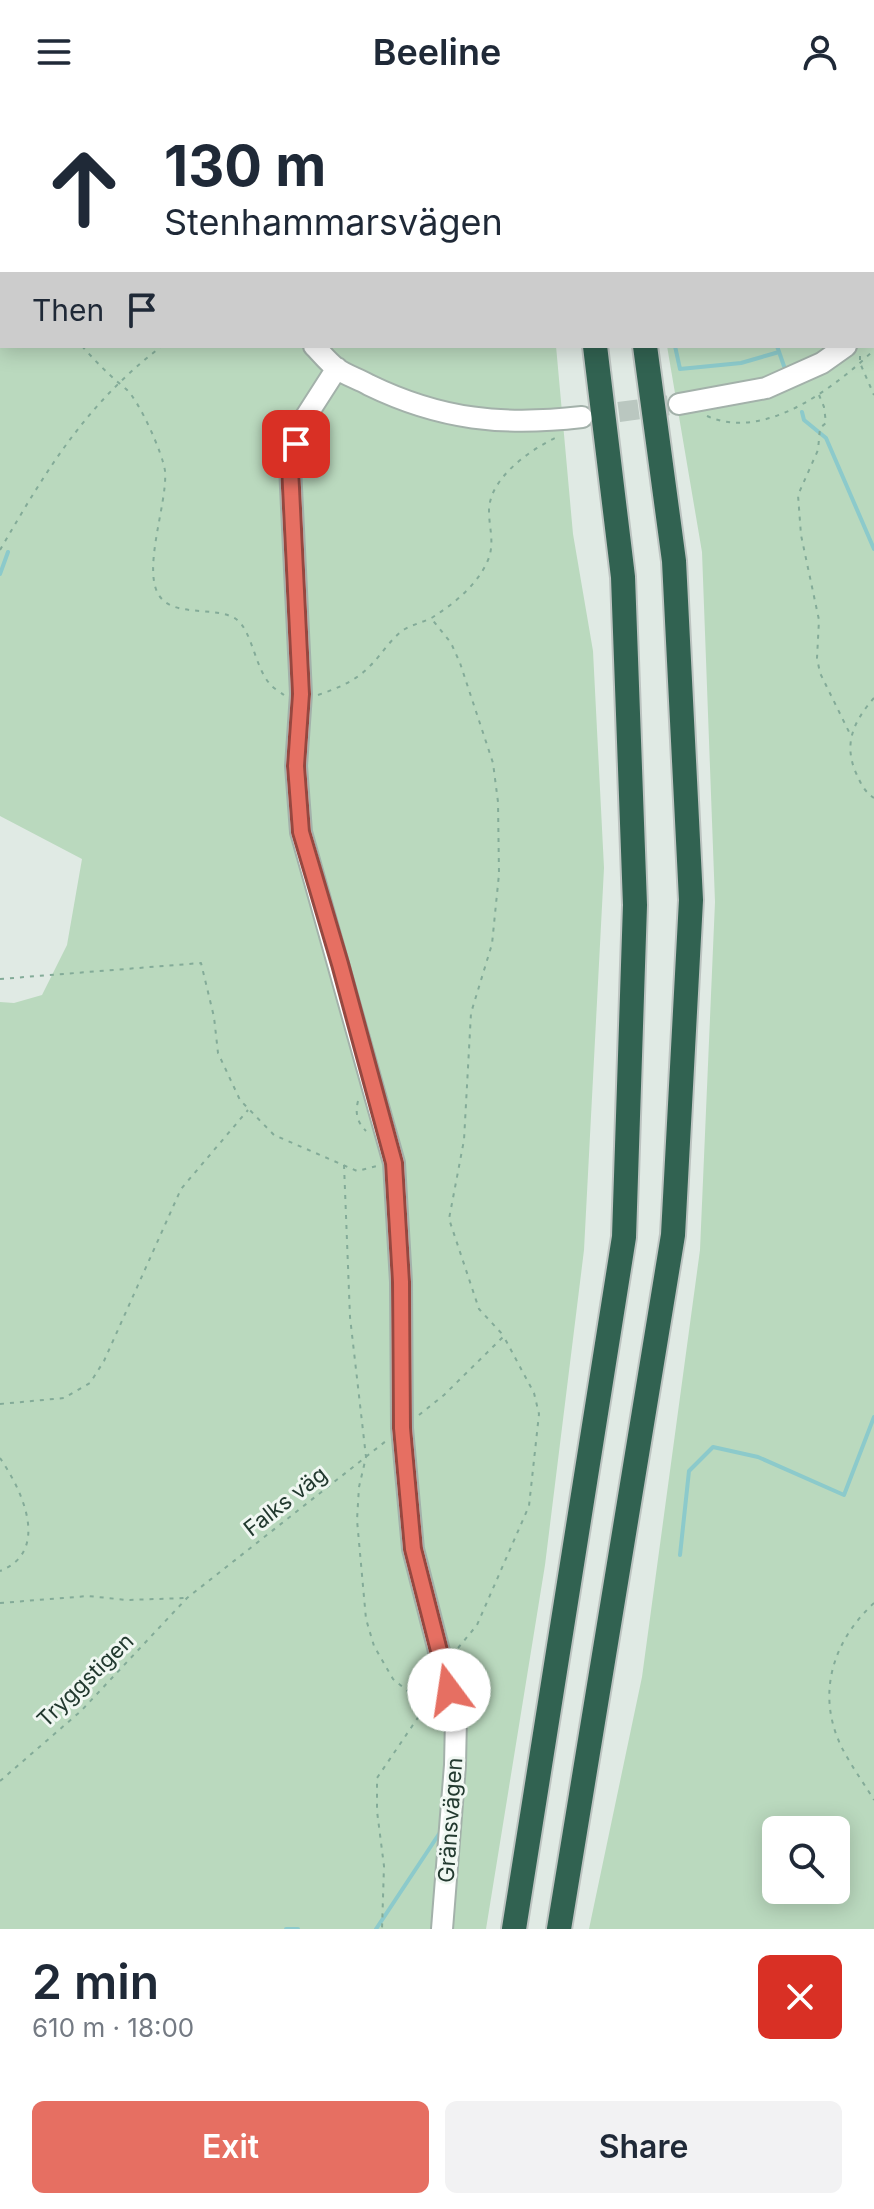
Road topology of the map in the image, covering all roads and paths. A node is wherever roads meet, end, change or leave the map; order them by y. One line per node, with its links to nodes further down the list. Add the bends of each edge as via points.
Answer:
1 (160, 348): 14 (path, via 89,412 48,466)
2 (316, 348): 8 (street)
3 (595, 348): 37 (highway, via 623,577 635,905 624,1237)
4 (645, 348): 38 (highway, via 674,561 691,900 673,1235)
5 (843, 348): 11 (street, via 766,388)
6 (874, 350): 7 (path)
7 (860, 363): 9 (path); 10 (path)
8 (337, 368): 13 (street, via 441,413 499,422); 21 (street, Gränsvägen, via 303,421 290,467 301,694 296,766 301,832)
9 (819, 395): 12 (path, via 746,424 722,423); 17 (path, via 826,423 798,495 801,535 819,620 820,673)
10 (874, 395)
11 (679, 404)
12 (705, 415)
13 (582, 417)
14 (0, 550)
15 (431, 618): 23 (path, via 460,663 493,763 498,802 499,874 492,944 471,1013 464,1140 449,1219 479,1309)
16 (874, 698): 17 (path)
17 (851, 736): 18 (path, via 849,757 864,791)
18 (874, 798)
19 (0, 979): 20 (path, via 201,963 218,1053)
20 (248, 1109): 22 (path, via 274,1135); 24 (path, via 181,1189 90,1383 64,1398)
21 (394, 1163): 22 (path, via 357,1171); 25 (street, Gränsvägen)
22 (344, 1165): 26 (path, via 350,1317)
23 (504, 1336): 25 (path, Falks väg); 32 (path, via 534,1393 539,1414 529,1506 477,1625)
24 (0, 1404)
25 (402, 1428): 26 (path, Falks väg); 36 (street, Gränsvägen, via 413,1549 456,1718)
26 (366, 1457): 29 (path, Falks väg); 35 (path, via 357,1520 366,1619 374,1646 393,1679 410,1693 419,1716 377,1778 384,1866)
27 (0, 1458): 28 (path, via 25,1509 29,1541 21,1559)
28 (0, 1571)
29 (187, 1598): 30 (path, via 88,1596); 33 (path, Tryggstigen, via 81,1711)
30 (0, 1603)
31 (874, 1603): 34 (path, via 841,1642 829,1682 830,1715 841,1745)
32 (453, 1655)
33 (0, 1781)
34 (874, 1800)
35 (382, 1929)
36 (442, 1929)
37 (514, 1929)
38 (559, 1929)

